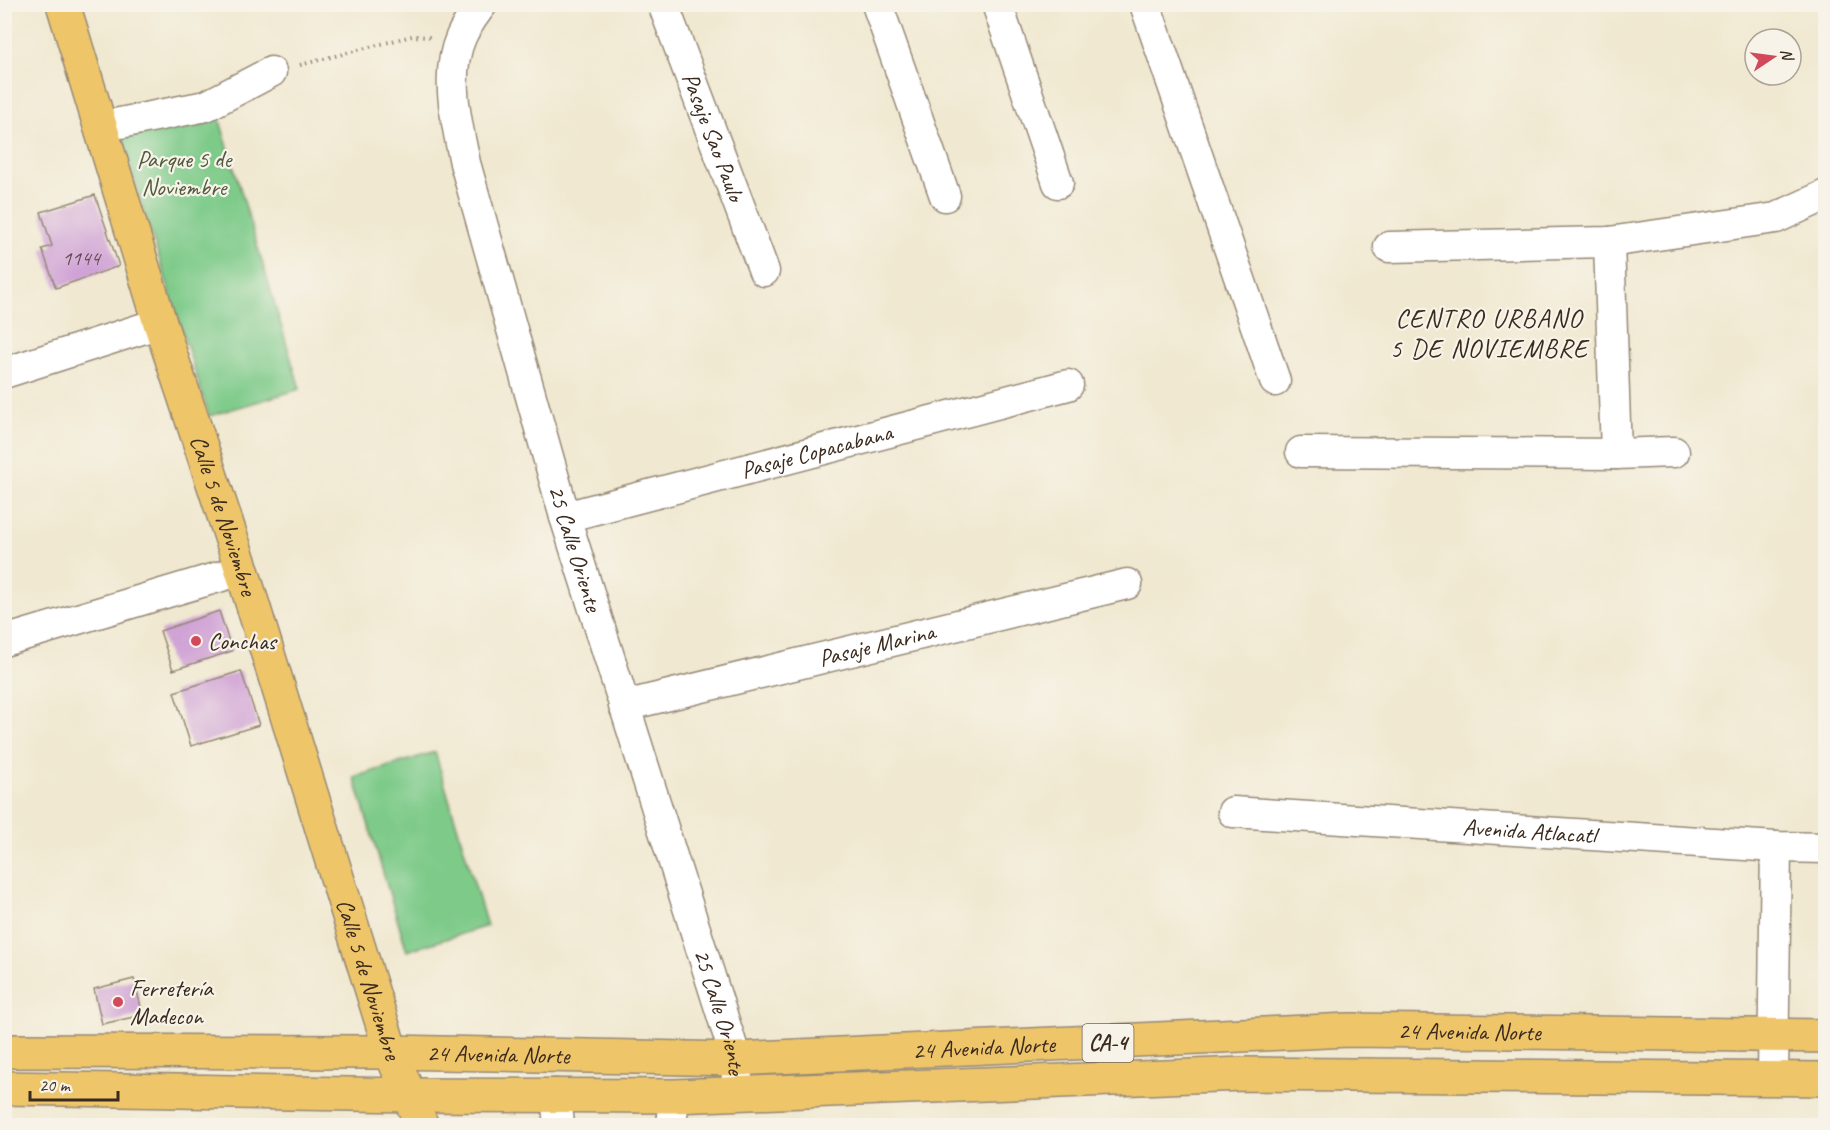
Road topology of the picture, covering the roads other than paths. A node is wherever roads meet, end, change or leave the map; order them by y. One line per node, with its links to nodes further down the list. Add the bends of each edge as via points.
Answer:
1 (63, 4): 8 (main road, Calle 5 de Noviembre)
2 (482, 4): 22 (street, 25 Calle Oriente, via 460,38 454,66 454,106 465,163)
3 (663, 4): 14 (street, Pasaje Sao Paulo)
4 (877, 4): 11 (street)
5 (997, 4): 9 (street)
6 (1145, 4): 17 (street)
7 (271, 72): 8 (street, via 206,106)
8 (100, 128): 15 (main road, Calle 5 de Noviembre)
9 (1059, 183)
10 (1826, 195): 12 (street, via 1776,218)
11 (945, 196)
12 (1609, 242): 13 (street); 21 (street)
13 (1389, 247)
14 (764, 271)
15 (160, 323): 16 (street); 23 (main road, Calle 5 de Noviembre)
16 (4, 373)
17 (1275, 381)
18 (1068, 385): 22 (street, Pasaje Copacabana)
19 (1302, 452): 21 (street)
20 (1674, 452): 21 (street)
21 (1616, 454)
22 (565, 517): 26 (street, 25 Calle Oriente)
23 (242, 570): 25 (street); 33 (main road, Calle 5 de Noviembre)
24 (1127, 584): 26 (street, Pasaje Marina)
25 (4, 641)
26 (624, 706): 34 (street, 25 Calle Oriente)
27 (1233, 812): 28 (street, Avenida Atlacatl)
28 (1776, 847): 29 (street, Avenida Atlacatl); 30 (street)
29 (1826, 848)
30 (1773, 1035): 31 (main road, 24 Avenida Norte / CA-4); 34 (main road, 24 Avenida Norte / CA-4, via 1349,1030); 35 (street)
31 (1826, 1036)
32 (4, 1051): 33 (main road, CA-4)
33 (391, 1052): 34 (main road, 24 Avenida Norte / CA-4); 39 (main road, Calle 5 de Noviembre)
34 (736, 1059): 38 (street, 25 Calle Oriente)
35 (1773, 1079): 36 (main road, 24 Avenida Norte / CA-4); 38 (main road, 24 Avenida Norte / CA-4, via 1244,1074)
36 (1826, 1079)
37 (4, 1088): 39 (main road, CA-4)
38 (738, 1093): 41 (main road, 24 Avenida Norte / CA-4)
39 (409, 1095): 40 (main road, 24 Avenida Norte / CA-4); 42 (main road, Calle 5 de Noviembre)
40 (557, 1110): 41 (main road, 24 Avenida Norte / CA-4)
41 (673, 1110)
42 (422, 1125)

